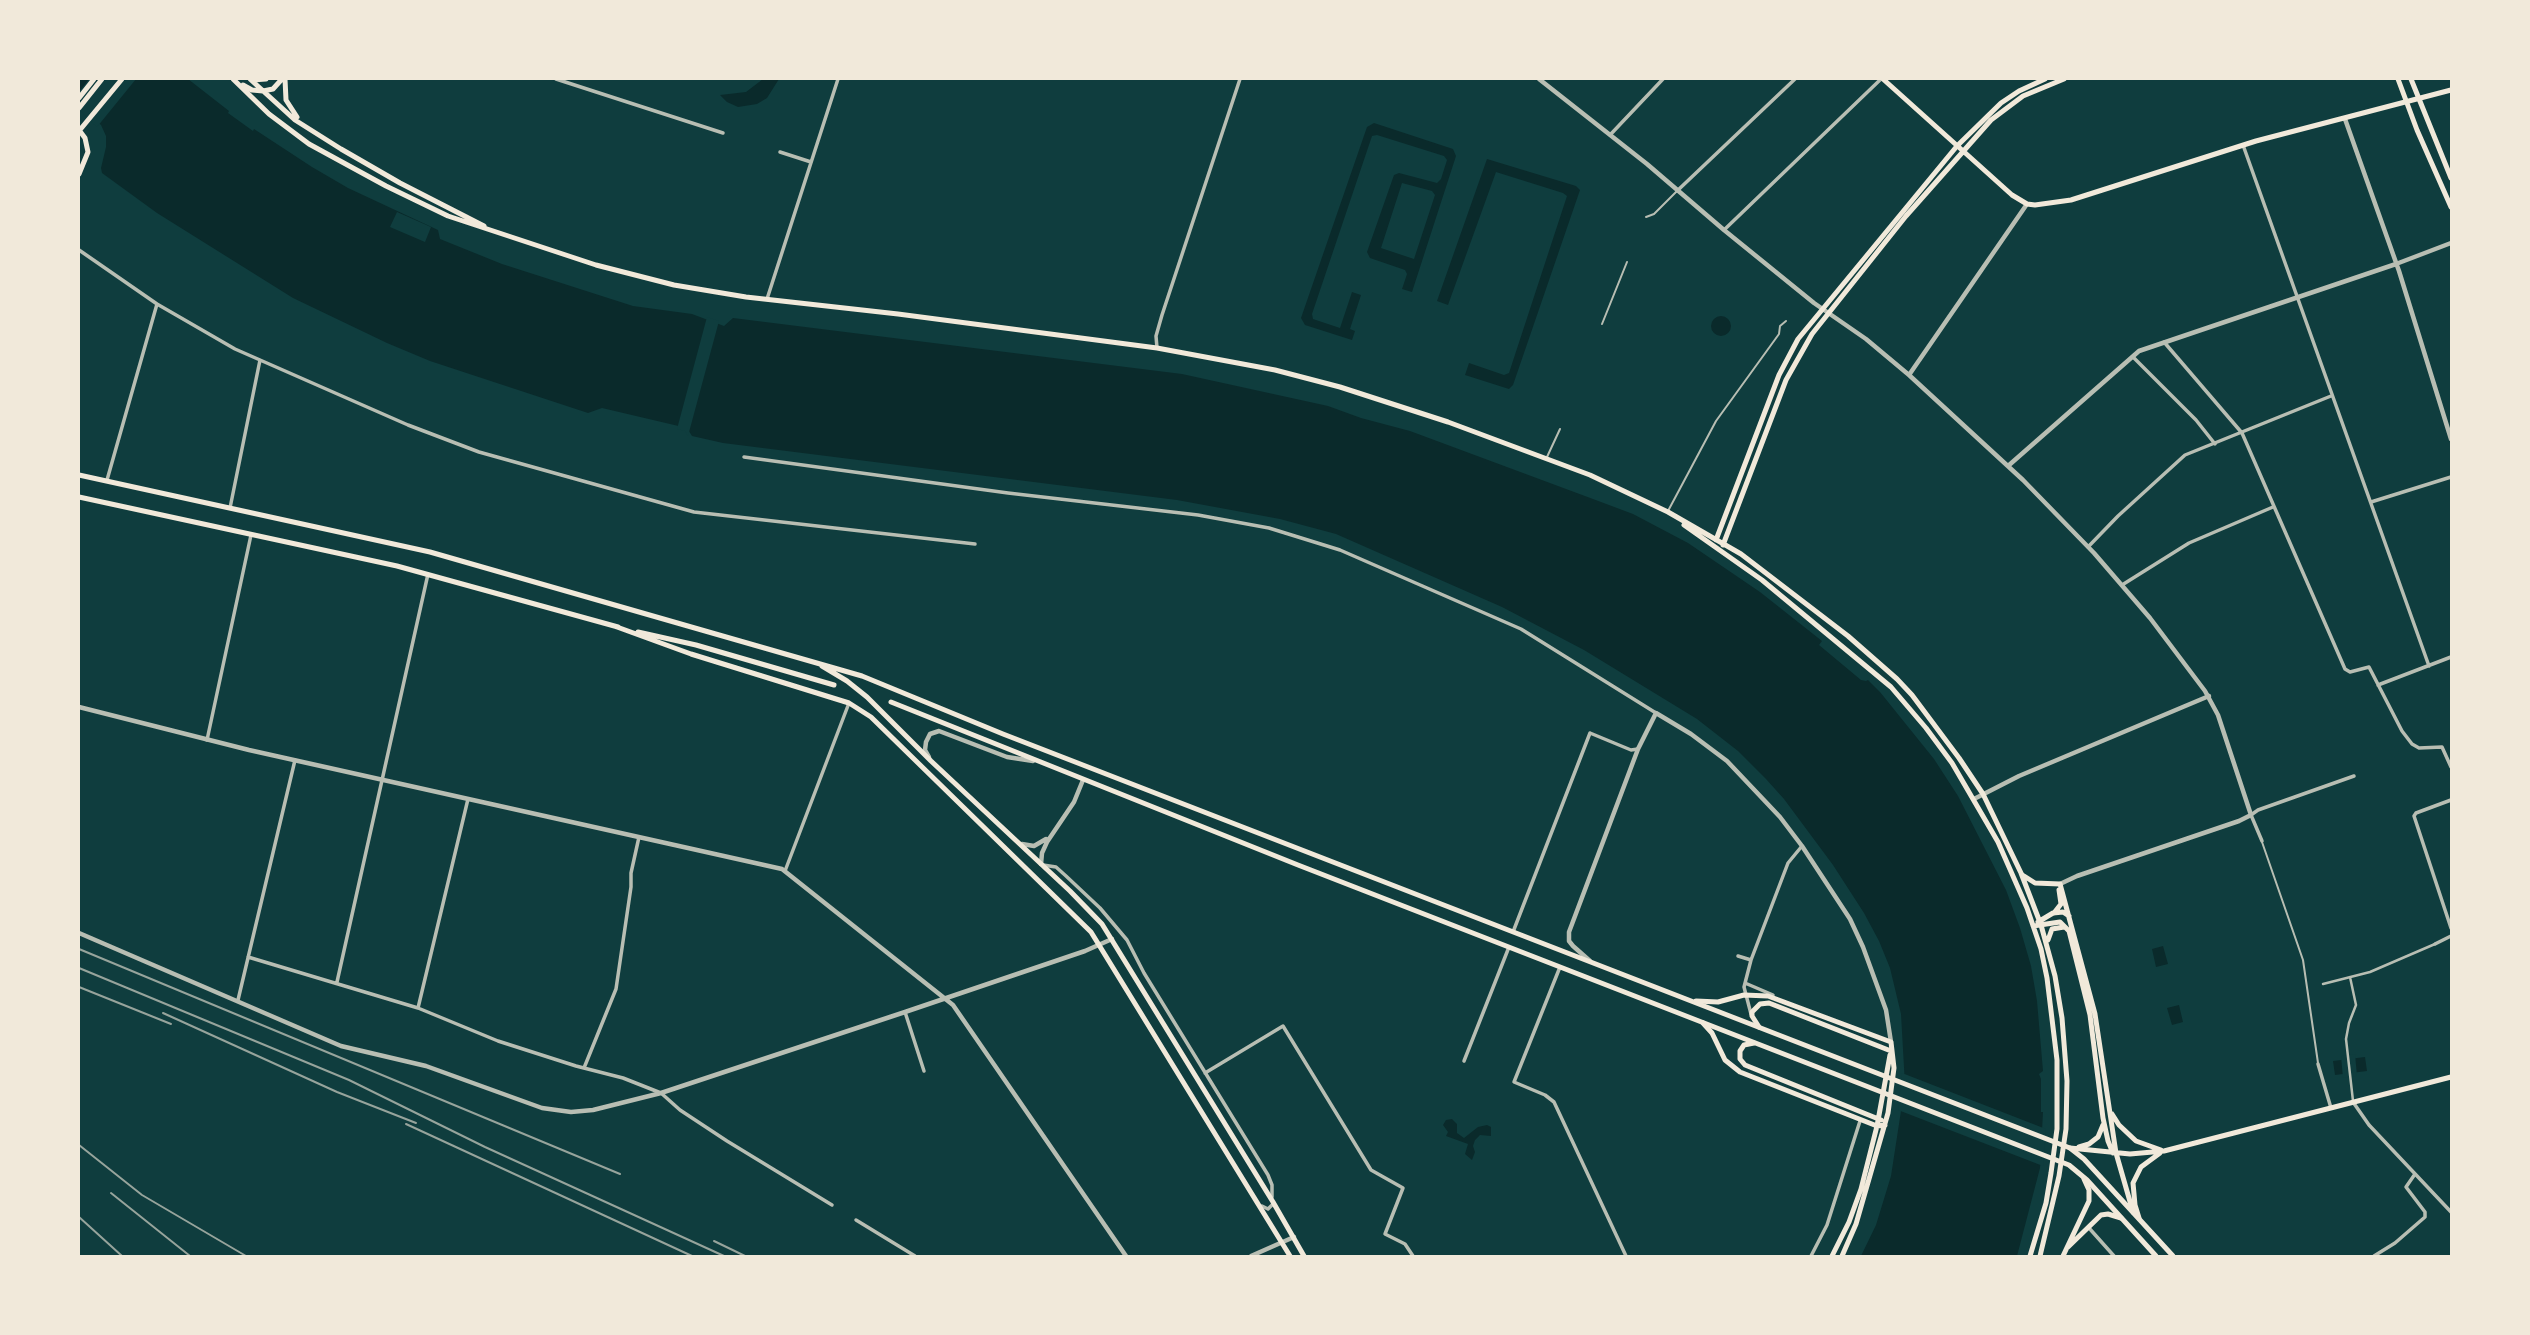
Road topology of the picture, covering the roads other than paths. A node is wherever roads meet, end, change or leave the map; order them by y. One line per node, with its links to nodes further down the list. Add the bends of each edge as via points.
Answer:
1 (94, 79): 21 (main road)
2 (102, 79): 24 (main road)
3 (122, 79): 27 (main road)
4 (234, 79): 20 (main road); 41 (main road, via 269,114 328,155 448,216)
5 (250, 79): 6 (main road); 20 (main road)
6 (265, 79)
7 (284, 79): 20 (main road); 26 (main road, via 288,106)
8 (556, 79): 28 (street)
9 (838, 79): 33 (street)
10 (1240, 79): 54 (street, via 1162,315)
11 (1539, 79): 29 (street)
12 (1662, 79): 29 (street)
13 (1795, 79): 36 (street)
14 (1882, 79): 31 (main road); 40 (street)
15 (2045, 79): 31 (main road, via 2001,103)
16 (2064, 79): 31 (main road, via 2013,102)
17 (2411, 79): 18 (main road, via 2405,84); 22 (main road)
18 (2398, 80): 23 (main road)
19 (2451, 90): 22 (main road)
20 (263, 91): 26 (main road)
21 (79, 98)
22 (2420, 99): 23 (main road); 35 (main road)
23 (2406, 102): 25 (main road); 38 (main road)
24 (79, 108)
25 (2345, 119): 30 (main road); 45 (street)
26 (309, 129): 41 (main road)
27 (79, 132): 34 (main road, via 88,152)
28 (723, 133)
29 (1610, 135): 36 (street)
30 (2243, 145): 37 (main road, via 2071,200); 46 (street)
31 (1959, 148): 37 (main road); 49 (main road); 50 (main road)
32 (780, 152): 33 (street)
33 (812, 162): 47 (street)
34 (79, 174)
35 (2451, 178)
36 (1677, 191): 39 (lane); 40 (street)
37 (2027, 204): 57 (street)
38 (2451, 207)
39 (1646, 217)
40 (1724, 230): 49 (street)
41 (499, 234): 47 (main road, via 631,275)
42 (2451, 243): 45 (street)
43 (79, 250): 48 (street)
44 (1626, 262): 52 (lane)
45 (2396, 264): 46 (street); 61 (street)
46 (2296, 297): 53 (street); 58 (street)
47 (767, 299): 54 (main road)
48 (157, 304): 56 (street); 68 (street)
49 (1823, 309): 50 (street); 75 (main road, via 1798,339 1779,375)
50 (1829, 313): 57 (street); 76 (main road, via 1804,345 1786,380)
51 (1786, 321): 73 (lane, via 1716,421)
52 (1602, 324)
53 (2164, 342): 55 (street); 60 (street)
54 (1157, 348): 64 (main road, via 1340,387)
55 (2133, 357): 62 (street); 65 (street)
56 (260, 360): 72 (street); 77 (street, via 479,452 678,509)
57 (1909, 375): 65 (street)
58 (2331, 396): 60 (street); 70 (street)
59 (1560, 429): 64 (lane)
60 (2242, 433): 62 (street); 71 (street)
61 (2451, 439)
62 (2216, 444): 79 (street, via 2183,457)
63 (744, 457): 93 (street, via 1269,528 1340,550 1521,629)
64 (1547, 458): 73 (main road)
65 (2008, 466): 79 (street)
66 (79, 475): 68 (main road)
67 (2451, 477): 70 (street)
68 (107, 482): 72 (main road)
69 (79, 497): 74 (main road)
70 (2371, 502): 86 (street)
71 (2273, 507): 82 (street, via 2189,543); 88 (street, via 2345,669 2369,667)
72 (230, 508): 85 (main road, via 440,555)
73 (1668, 512): 75 (main road); 78 (main road)
74 (251, 535): 81 (main road); 94 (street)
75 (1717, 538): 76 (main road); 78 (main road)
76 (1724, 543): 80 (main road); 103 (main road, via 1898,680)
77 (975, 544)
78 (1713, 546): 80 (main road)
79 (2088, 547): 82 (street)
80 (1721, 551): 105 (main road, via 1891,687 1926,728)
81 (429, 574): 83 (main road); 101 (street)
82 (2122, 585): 89 (street)
83 (617, 627): 87 (main road); 91 (main road)
84 (2451, 657): 86 (street)
85 (806, 659): 97 (main road, via 847,681); 123 (main road, via 906,693)
86 (2428, 666): 88 (street)
87 (834, 685)
88 (2378, 685): 99 (street, via 2412,744 2442,747)
89 (2209, 696): 103 (street); 107 (street)
90 (891, 702): 98 (main road)
91 (849, 703): 114 (street); 128 (main road, via 899,744 1082,921)
92 (79, 707): 94 (street)
93 (1656, 712): 95 (street); 112 (street, via 1727,761)
94 (207, 740): 96 (street)
95 (1638, 748): 123 (street, via 1631,750 1590,733); 134 (street, via 1569,932 1569,941)
96 (295, 760): 101 (street); 132 (street)
97 (931, 761): 98 (street, via 925,746 930,734 939,731 1007,757); 111 (main road)
98 (1040, 762): 102 (main road)
99 (2451, 768)
100 (2354, 776): 107 (street)
101 (383, 780): 104 (street); 137 (street)
102 (1083, 780): 108 (street); 129 (main road)
103 (1983, 794): 105 (street); 115 (main road)
104 (468, 799): 109 (street); 145 (street)
105 (1974, 799): 120 (main road, via 2003,852)
106 (2451, 800): 122 (street, via 2416,813 2414,819)
107 (2251, 815): 110 (street); 116 (street)
108 (1052, 834): 111 (street, via 1034,846); 113 (street)
109 (639, 837): 114 (street); 155 (street, via 614,996)
110 (2262, 841): 154 (lane, via 2303,960)
111 (1017, 842): 113 (main road)
112 (1802, 845): 133 (street, via 1788,863); 150 (street, via 1863,947 1886,1010)
113 (1042, 864): 126 (main road); 157 (street, via 1056,867 1127,940)
114 (785, 871): 141 (street)
115 (2021, 873): 116 (main road, via 2035,883); 119 (main road)
116 (2060, 884): 117 (main road, via 2061,904); 118 (main road)
117 (2053, 913): 118 (main road, via 2063,912); 119 (main road)
118 (2071, 919): 160 (main road, via 2095,1014)
119 (2041, 922): 120 (main road); 121 (main road, via 2060,922); 130 (main road)
120 (2033, 926): 195 (main road, via 2053,1019 2057,1129 2046,1203)
121 (2066, 928): 130 (main road, via 2052,929); 164 (main road, via 2090,1015)
122 (2451, 929)
123 (1513, 932): 134 (main road)
124 (79, 933): 142 (street)
125 (2451, 936): 127 (street)
126 (1112, 939): 128 (street); 173 (main road)
127 (2435, 944): 136 (street)
128 (1100, 945): 141 (street); 175 (main road)
129 (1509, 947): 135 (main road); 153 (street)
130 (2048, 947): 196 (main road, via 2064,1039 2066,1129)
131 (1738, 956): 133 (street)
132 (248, 957): 137 (street); 142 (street)
133 (1751, 960): 138 (street)
134 (1590, 961): 144 (main road)
135 (1560, 967): 148 (main road); 191 (street, via 1514,1082 1553,1102)
136 (2350, 977): 139 (street); 161 (street, via 2356,1005 2346,1039)
137 (337, 982): 145 (street)
138 (1744, 982): 140 (street); 143 (street)
139 (2323, 984)
140 (1744, 995): 143 (main road); 144 (main road, via 1718,1002); 147 (street)
141 (946, 997): 146 (street); 186 (street)
142 (238, 1000): 159 (street, via 341,1046 426,1066 542,1108 593,1110)
143 (1784, 1000): 150 (main road)
144 (1693, 1001): 149 (main road)
145 (418, 1008): 155 (street, via 498,1041)
146 (905, 1012): 156 (street); 159 (street)
147 (1752, 1016): 149 (main road); 152 (main road, via 1756,1006 1769,1003)
148 (1701, 1021): 151 (main road); 165 (main road, via 1725,1060 1740,1072)
149 (1759, 1027): 168 (main road)
150 (1891, 1042): 152 (main road)
151 (1754, 1043): 163 (main road, via 1740,1051 1745,1065); 171 (main road)
152 (1891, 1052): 163 (main road); 166 (main road, via 1894,1068)
153 (1464, 1061)
154 (2318, 1064): 162 (street)
155 (584, 1068): 159 (street)
156 (924, 1071)
157 (1205, 1073): 173 (street, via 1271,1180); 190 (street, via 1283,1026 1371,1170 1402,1188 1385,1234 1405,1244)
158 (2451, 1077): 161 (main road)
159 (661, 1093): 174 (street, via 680,1110)
160 (2108, 1100): 169 (main road, via 2112,1115 2127,1134); 170 (main road)
161 (2353, 1102): 162 (main road); 172 (street)
162 (2331, 1108): 169 (main road)
163 (1879, 1118): 166 (main road); 167 (main road)
164 (2104, 1118): 168 (main road, via 2098,1137); 170 (main road)
165 (1860, 1120): 167 (main road); 192 (street, via 1827,1226)
166 (1885, 1125): 167 (main road); 194 (main road)
167 (1877, 1126): 193 (main road, via 1861,1189)
168 (2070, 1148): 170 (main road); 176 (main road)
169 (2164, 1151): 170 (main road); 180 (main road, via 2141,1167 2133,1182)
170 (2115, 1153): 176 (main road)
171 (2080, 1173): 178 (main road); 184 (main road, via 2089,1189 2089,1201)
172 (2415, 1174): 177 (street); 201 (street, via 2406,1186 2425,1217)
173 (1272, 1200): 175 (street, via 1272,1207); 182 (main road)
174 (832, 1205)
175 (1262, 1206): 183 (main road)
176 (2133, 1212): 180 (main road)
177 (2451, 1212)
178 (2121, 1218): 181 (main road, via 2101,1215); 199 (main road)
179 (856, 1220): 185 (street)
180 (2140, 1220): 200 (main road)
181 (2088, 1226): 184 (main road); 198 (street)
182 (1294, 1237): 183 (street); 189 (main road)
183 (1283, 1242): 187 (street); 188 (main road)
184 (2066, 1250): 197 (main road)
185 (915, 1256)
186 (1126, 1256)
187 (1251, 1256)
188 (1290, 1256)
189 (1304, 1256)
190 (1413, 1256)
191 (1626, 1256)
192 (1811, 1256)
193 (1832, 1256)
194 (1842, 1256)
195 (2030, 1256)
196 (2040, 1256)
197 (2063, 1256)
198 (2115, 1256)
199 (2156, 1256)
200 (2173, 1256)
201 (2374, 1256)

